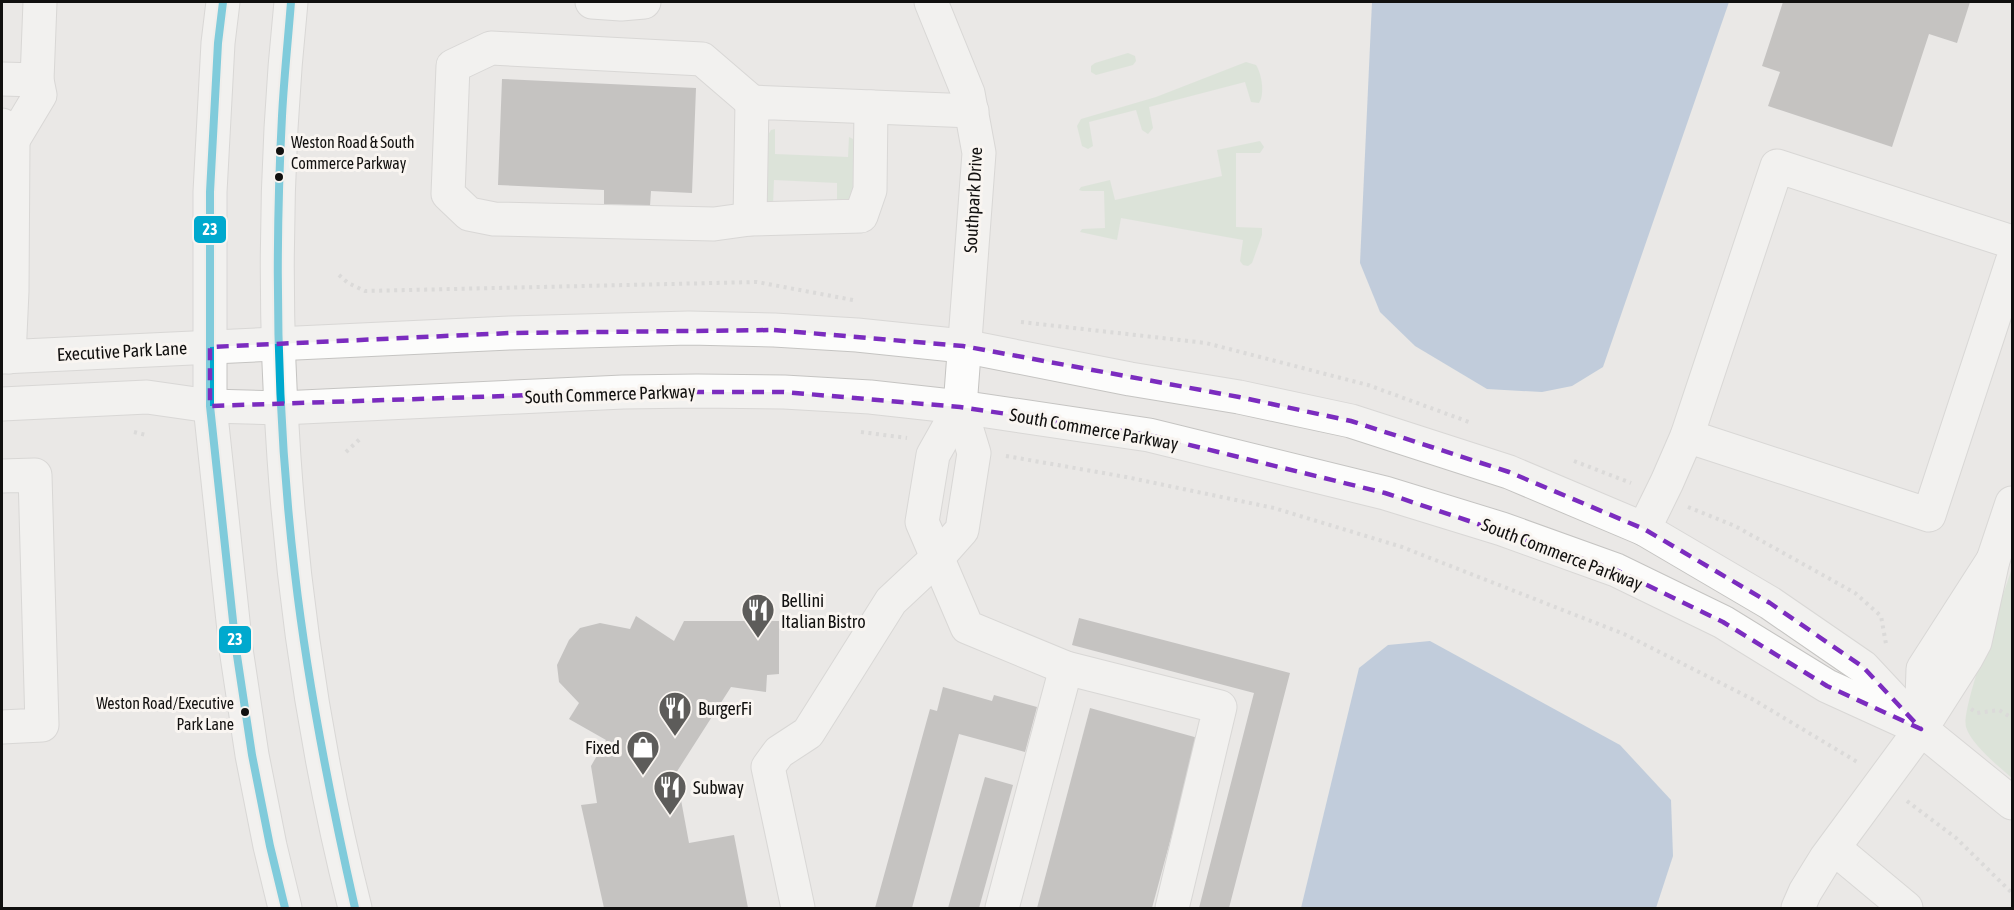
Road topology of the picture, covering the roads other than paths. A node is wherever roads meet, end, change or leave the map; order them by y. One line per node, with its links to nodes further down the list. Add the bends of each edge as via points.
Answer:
1 (40, 2): 8 (street)
2 (223, 2): 19 (street, via 210,192)
3 (291, 2): 17 (street, via 281,133)
4 (592, 2): 5 (street)
5 (644, 2)
6 (931, 2): 11 (street, Southpark Drive)
7 (2, 79): 8 (street)
8 (37, 80): 12 (street, via 40,94)
9 (752, 102): 10 (street); 13 (street); 13 (street, via 702,59 491,48 453,66 448,194 469,214 494,219 714,224)
10 (871, 107): 11 (street); 13 (street, via 870,190 861,216)
11 (972, 111): 18 (street, Southpark Drive, via 979,153)
12 (5, 135): 16 (street)
13 (750, 219)
14 (2013, 242): 25 (street, via 1777,166)
15 (2013, 262): 25 (street, via 1929,515)
16 (7, 291): 20 (street)
17 (279, 344): 18 (street, South Commerce Parkway, via 689,328 857,335); 19 (street, Executive Park Lane); 24 (street)
18 (963, 346): 23 (street, Southpark Drive); 28 (street, South Commerce Parkway, via 1351,421 1509,472)
19 (210, 347): 20 (street, Executive Park Lane); 22 (street)
20 (5, 357)
21 (2, 404): 22 (street, via 147,396)
22 (210, 406): 24 (street, South Commerce Parkway); 35 (street, via 236,650 252,756)
23 (960, 407): 24 (street, South Commerce Parkway, via 870,397 697,391); 29 (street, via 933,455 922,522); 29 (street, via 974,453 962,530); 32 (street, South Commerce Parkway, via 1149,435 1385,494 1502,529 1616,570 1723,622 1827,686)
24 (282, 408): 36 (street, via 305,647)
25 (1687, 436): 28 (street)
26 (2, 476): 31 (street, via 35,475 42,725)
27 (2013, 503): 32 (street, via 1993,560 1975,642)
28 (1644, 529): 32 (street, South Commerce Parkway, via 1770,603 1863,667)
29 (938, 557): 30 (street, via 967,627); 37 (street, via 891,602 808,733 779,752 768,766)
30 (1066, 668): 38 (street); 39 (street, via 1220,707)
31 (2, 727)
32 (1921, 729): 33 (street, South Commerce Parkway); 34 (street)
33 (2013, 804)
34 (1834, 848): 40 (street); 41 (street)
35 (285, 909)
36 (355, 909)
37 (798, 909)
38 (1002, 909)
39 (1172, 909)
40 (1798, 909)
41 (1906, 909)

